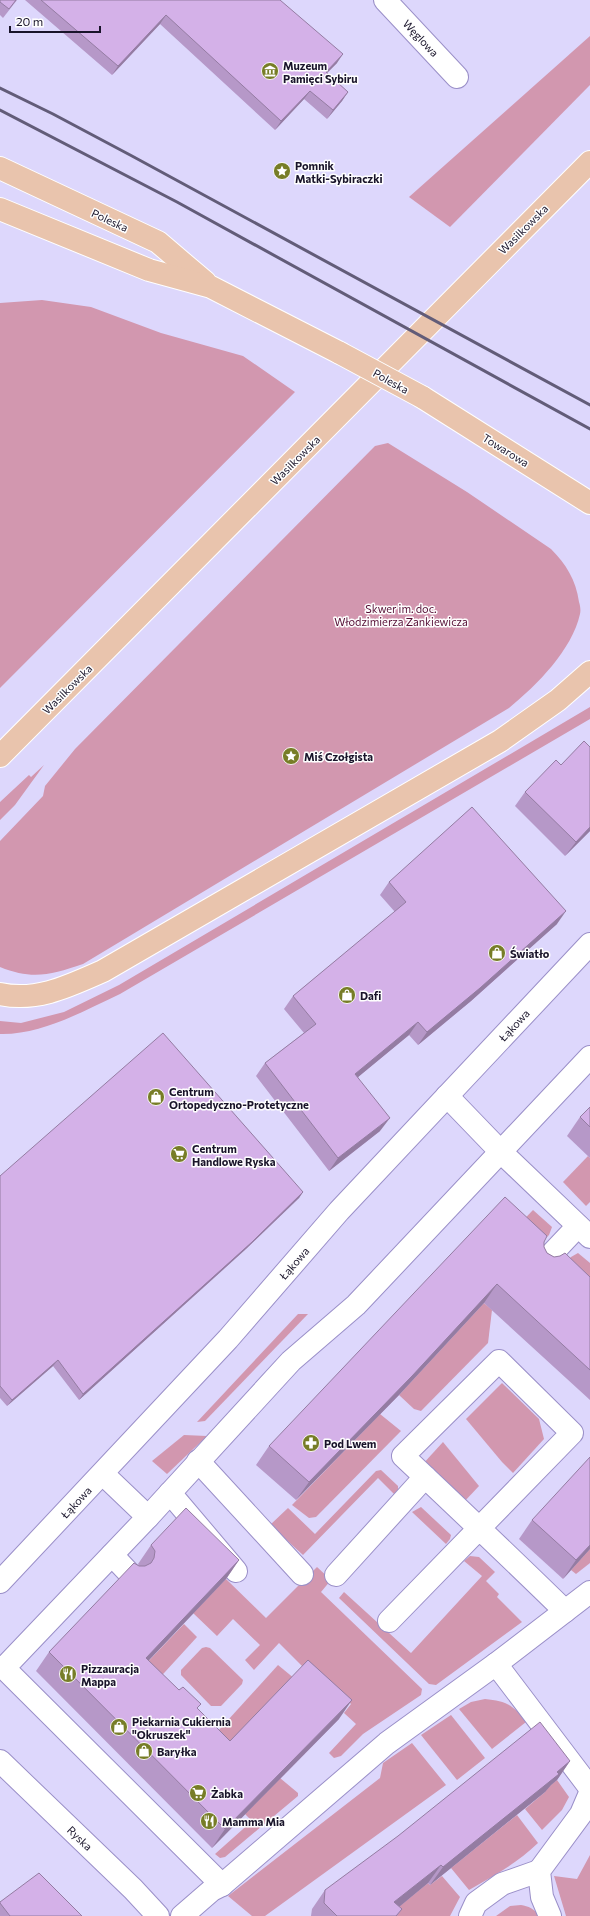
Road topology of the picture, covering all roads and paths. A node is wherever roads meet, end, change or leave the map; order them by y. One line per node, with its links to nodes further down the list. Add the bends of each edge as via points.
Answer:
1 (385, 0): 2 (street, Węglowa)
2 (457, 77)
3 (590, 162): 10 (main road, Wasilkowska)
4 (0, 168): 6 (main road, Poleska, via 158,242)
5 (0, 209): 6 (main road, Poleska, via 149,270)
6 (211, 287): 7 (main road, Poleska, bridge)
7 (422, 397): 8 (main road, Towarowa)
8 (590, 503)
9 (589, 671): 12 (main road, via 558,700 500,741 103,971 54,992 15,997)
10 (0, 756)
11 (590, 944): 14 (street, Łąkowa)
12 (0, 994)
13 (590, 1057): 15 (street)
14 (447, 1096): 15 (street); 19 (street, Łąkowa, via 339,1211 228,1339)
15 (500, 1151): 16 (street); 18 (street, via 356,1304 292,1361)
16 (584, 1231): 17 (street)
17 (543, 1263)
18 (198, 1461): 21 (street); 27 (street)
19 (103, 1474): 22 (street); 29 (street, Łąkowa)
20 (425, 1477): 23 (street); 23 (street, via 403,1456 499,1361 572,1433); 28 (street)
21 (170, 1493): 22 (street); 25 (street)
22 (148, 1517): 24 (street)
23 (479, 1528): 31 (street); 32 (street)
24 (112, 1555): 26 (street); 38 (street, via 4,1668)
25 (236, 1571)
26 (129, 1573)
27 (302, 1574)
28 (336, 1575)
29 (0, 1582)
30 (590, 1592): 31 (street)
31 (565, 1611): 33 (street)
32 (389, 1621)
33 (496, 1664): 35 (street); 38 (street, via 388,1744)
34 (0, 1761): 39 (street, Ryska)
35 (590, 1788)
36 (590, 1793): 37 (street, via 581,1814)
37 (539, 1871): 41 (street, via 502,1884 476,1903); 42 (street, via 542,1896)
38 (222, 1886): 40 (street, via 212,1890)
39 (158, 1916)
40 (182, 1916)
41 (470, 1916)
42 (550, 1916)

